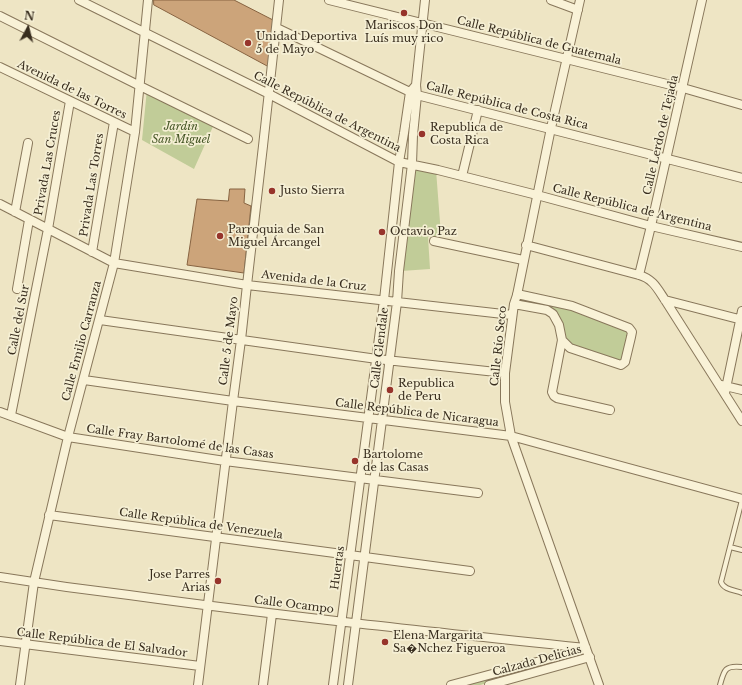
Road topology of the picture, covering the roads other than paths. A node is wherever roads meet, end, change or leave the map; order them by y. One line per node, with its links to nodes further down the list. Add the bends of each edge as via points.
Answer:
1 (79, 0): 13 (street, Calle República de Argentina)
2 (148, 0): 13 (street, Calle Emilio Carranza)
3 (280, 0): 12 (street, Calle 5 de Mayo)
4 (330, 0): 11 (street, Calle República de Guatemala)
5 (424, 0): 11 (street)
6 (551, 0): 9 (street)
7 (580, 0): 9 (street, Calle Río Seco)
8 (702, 0): 17 (street, Calle Lerdo de Tejada)
9 (578, 10): 14 (street, Calle Río Seco)
10 (0, 16): 16 (street)
11 (421, 23): 14 (street, Calle República de Guatemala); 18 (street)
12 (277, 28): 18 (street, Calle República de Costa Rica); 19 (street, Calle 5 de Mayo)
13 (145, 33): 16 (street, Calle Emilio Carranza); 19 (street, Calle República de Argentina)
14 (567, 59): 17 (street, Calle República de Guatemala); 24 (street, Calle Río Seco)
15 (0, 67): 20 (street, Avenida de las Torres)
16 (140, 86): 25 (street, Calle Emilio Carranza); 26 (street)
17 (683, 88): 21 (street, Calle República de Guatemala); 28 (street, Calle Lerdo de Tejada)
18 (414, 93): 22 (street, Calle República de Costa Rica); 29 (street, Calle Glendale); 30 (street, Calle Glendale)
19 (269, 94): 29 (street, Calle República de Argentina); 46 (street, Calle 5 de Mayo)
20 (70, 101): 23 (street, Avenida de las Torres); 38 (street, Privada Las Cruces)
21 (742, 105)
22 (478, 110): 24 (street, Calle República de Costa Rica); 31 (street)
23 (114, 122): 25 (street, Avenida de las Torres); 42 (street, Privada Las Torres)
24 (551, 128): 28 (street, Calle República de Costa Rica); 33 (street, Calle Río Seco)
25 (135, 132): 44 (street, Calle Emilio Carranza)
26 (248, 139)
27 (28, 143): 35 (street)
28 (666, 159): 32 (street, Calle República de Costa Rica); 37 (street, Calle Lerdo de Tejada)
29 (399, 162): 30 (street, Calle República de Argentina); 49 (street, Calle Glendale)
30 (412, 164): 31 (street, Calle República de Argentina); 51 (street, Calle Glendale, via 398,270)
31 (462, 176): 33 (street, Calle República de Argentina)
32 (742, 178)
33 (537, 195): 37 (street, Calle República de Argentina); 40 (street, Calle Río Seco)
34 (0, 204): 35 (street, Avenida de la Cruz)
35 (15, 212): 36 (street, Avenida de la Cruz)
36 (30, 220): 38 (street, Avenida de la Cruz); 47 (street)
37 (651, 226): 41 (street, Calle República de Argentina); 45 (street, Calle Lerdo de Tejada)
38 (48, 229): 42 (street, Avenida de la Cruz); 69 (street, Calle del Sur)
39 (434, 241): 43 (street)
40 (526, 244): 43 (street, Calle Río Seco); 45 (street)
41 (742, 247)
42 (92, 252): 44 (street, Avenida de la Cruz)
43 (523, 260): 48 (street, Calle Río Seco)
44 (114, 263): 46 (street, Avenida de la Cruz); 57 (street, Calle Emilio Carranza)
45 (639, 275): 50 (street, via 651,280)
46 (246, 285): 49 (street, Avenida de la Cruz); 58 (street, Calle 5 de Mayo)
47 (17, 289)
48 (517, 294): 52 (street, Calle Río Seco); 53 (street)
49 (384, 300): 51 (street, Avenida de la Cruz); 60 (street, Calle Glendale)
50 (665, 300): 56 (street); 64 (street)
51 (397, 302): 55 (street, Avenida de la Cruz); 61 (street, Calle Glendale)
52 (514, 304): 53 (street); 55 (street, Calle Río Seco)
53 (548, 306): 59 (street, via 558,325); 59 (street, via 572,306 629,328 632,332 625,362 621,364 570,348)
54 (742, 311): 56 (street)
55 (512, 315): 62 (street, Calle Río Seco)
56 (741, 319): 64 (street)
57 (100, 320): 58 (street); 63 (street, Calle Emilio Carranza)
58 (241, 340): 60 (street); 66 (street, Calle 5 de Mayo)
59 (562, 340): 67 (street, via 552,392 554,396)
60 (377, 358): 61 (street); 70 (street, Calle Glendale)
61 (390, 360): 62 (street); 71 (street, Calle Glendale)
62 (505, 373): 73 (street, Calle Río Seco, via 505,402)
63 (84, 380): 66 (street, Calle República de Nicaragua); 74 (street, Calle Emilio Carranza)
64 (723, 388): 65 (street); 72 (street)
65 (742, 390)
66 (232, 401): 70 (street, Calle República de Nicaragua); 75 (street, Calle 5 de Mayo)
67 (610, 410)
68 (0, 412): 69 (street, Calle Fray Bartolomé de las Casas)
69 (11, 415): 74 (street, Calle Fray Bartolomé de las Casas)
70 (369, 418): 71 (street, Calle República de Nicaragua); 76 (street, Calle Glendale)
71 (382, 420): 73 (street, Calle República de Nicaragua); 77 (street, Calle Glendale)
72 (742, 421)
73 (511, 436): 79 (street, Calle República de Nicaragua); 96 (street, Calle Río Seco)
74 (68, 437): 75 (street, Calle Fray Bartolomé de las Casas); 80 (street, Calle Emilio Carranza)
75 (225, 461): 76 (street, Calle Fray Bartolomé de las Casas); 81 (street, Calle 5 de Mayo)
76 (361, 478): 77 (street, Calle Fray Bartolomé de las Casas); 84 (street, Huertas)
77 (375, 479): 78 (street, Calle Fray Bartolomé de las Casas); 85 (street, Calle Glendale)
78 (478, 493)
79 (742, 500): 82 (lane)
80 (49, 515): 81 (street, Calle República de Venezuela); 88 (street, Calle Emilio Carranza)
81 (216, 538): 84 (street, Calle República de Venezuela); 90 (street, Calle 5 de Mayo)
82 (730, 547): 83 (lane); 89 (lane, via 722,585)
83 (742, 550)
84 (350, 555): 85 (street, Calle República de Venezuela); 92 (street, Huertas)
85 (365, 556): 86 (street, Calle República de Venezuela); 93 (street, Calle Glendale)
86 (470, 571)
87 (0, 577): 88 (street, Calle Ocampo)
88 (34, 582): 90 (street, Calle Ocampo); 95 (street, Calle Emilio Carranza)
89 (742, 593)
90 (208, 606): 91 (street, Calle Ocampo); 98 (street, Calle 5 de Mayo)
91 (272, 614): 92 (street, Calle Ocampo); 103 (street)
92 (341, 622): 93 (street, Calle Ocampo); 104 (street, Huertas)
93 (356, 624): 96 (street, Calle Ocampo); 105 (street, Calle Glendale)
94 (0, 641): 95 (street, Calle República de El Salvador)
95 (26, 645): 98 (street, Calle República de El Salvador); 101 (street, Calle Emilio Carranza)
96 (586, 648): 97 (street, Calle Río Seco); 100 (street, Calzada Delicias)
97 (590, 657): 107 (street, Calzada Delicias); 108 (street, Calle Río Seco)
98 (200, 666): 102 (street, Calle 5 de Mayo)
99 (742, 667): 109 (lane, via 728,667)
100 (465, 683): 106 (street, Calzada Delicias)
101 (20, 685)
102 (198, 685)
103 (263, 685)
104 (333, 685)
105 (348, 685)
106 (451, 685)
107 (489, 685)
108 (599, 685)
109 (720, 685)

